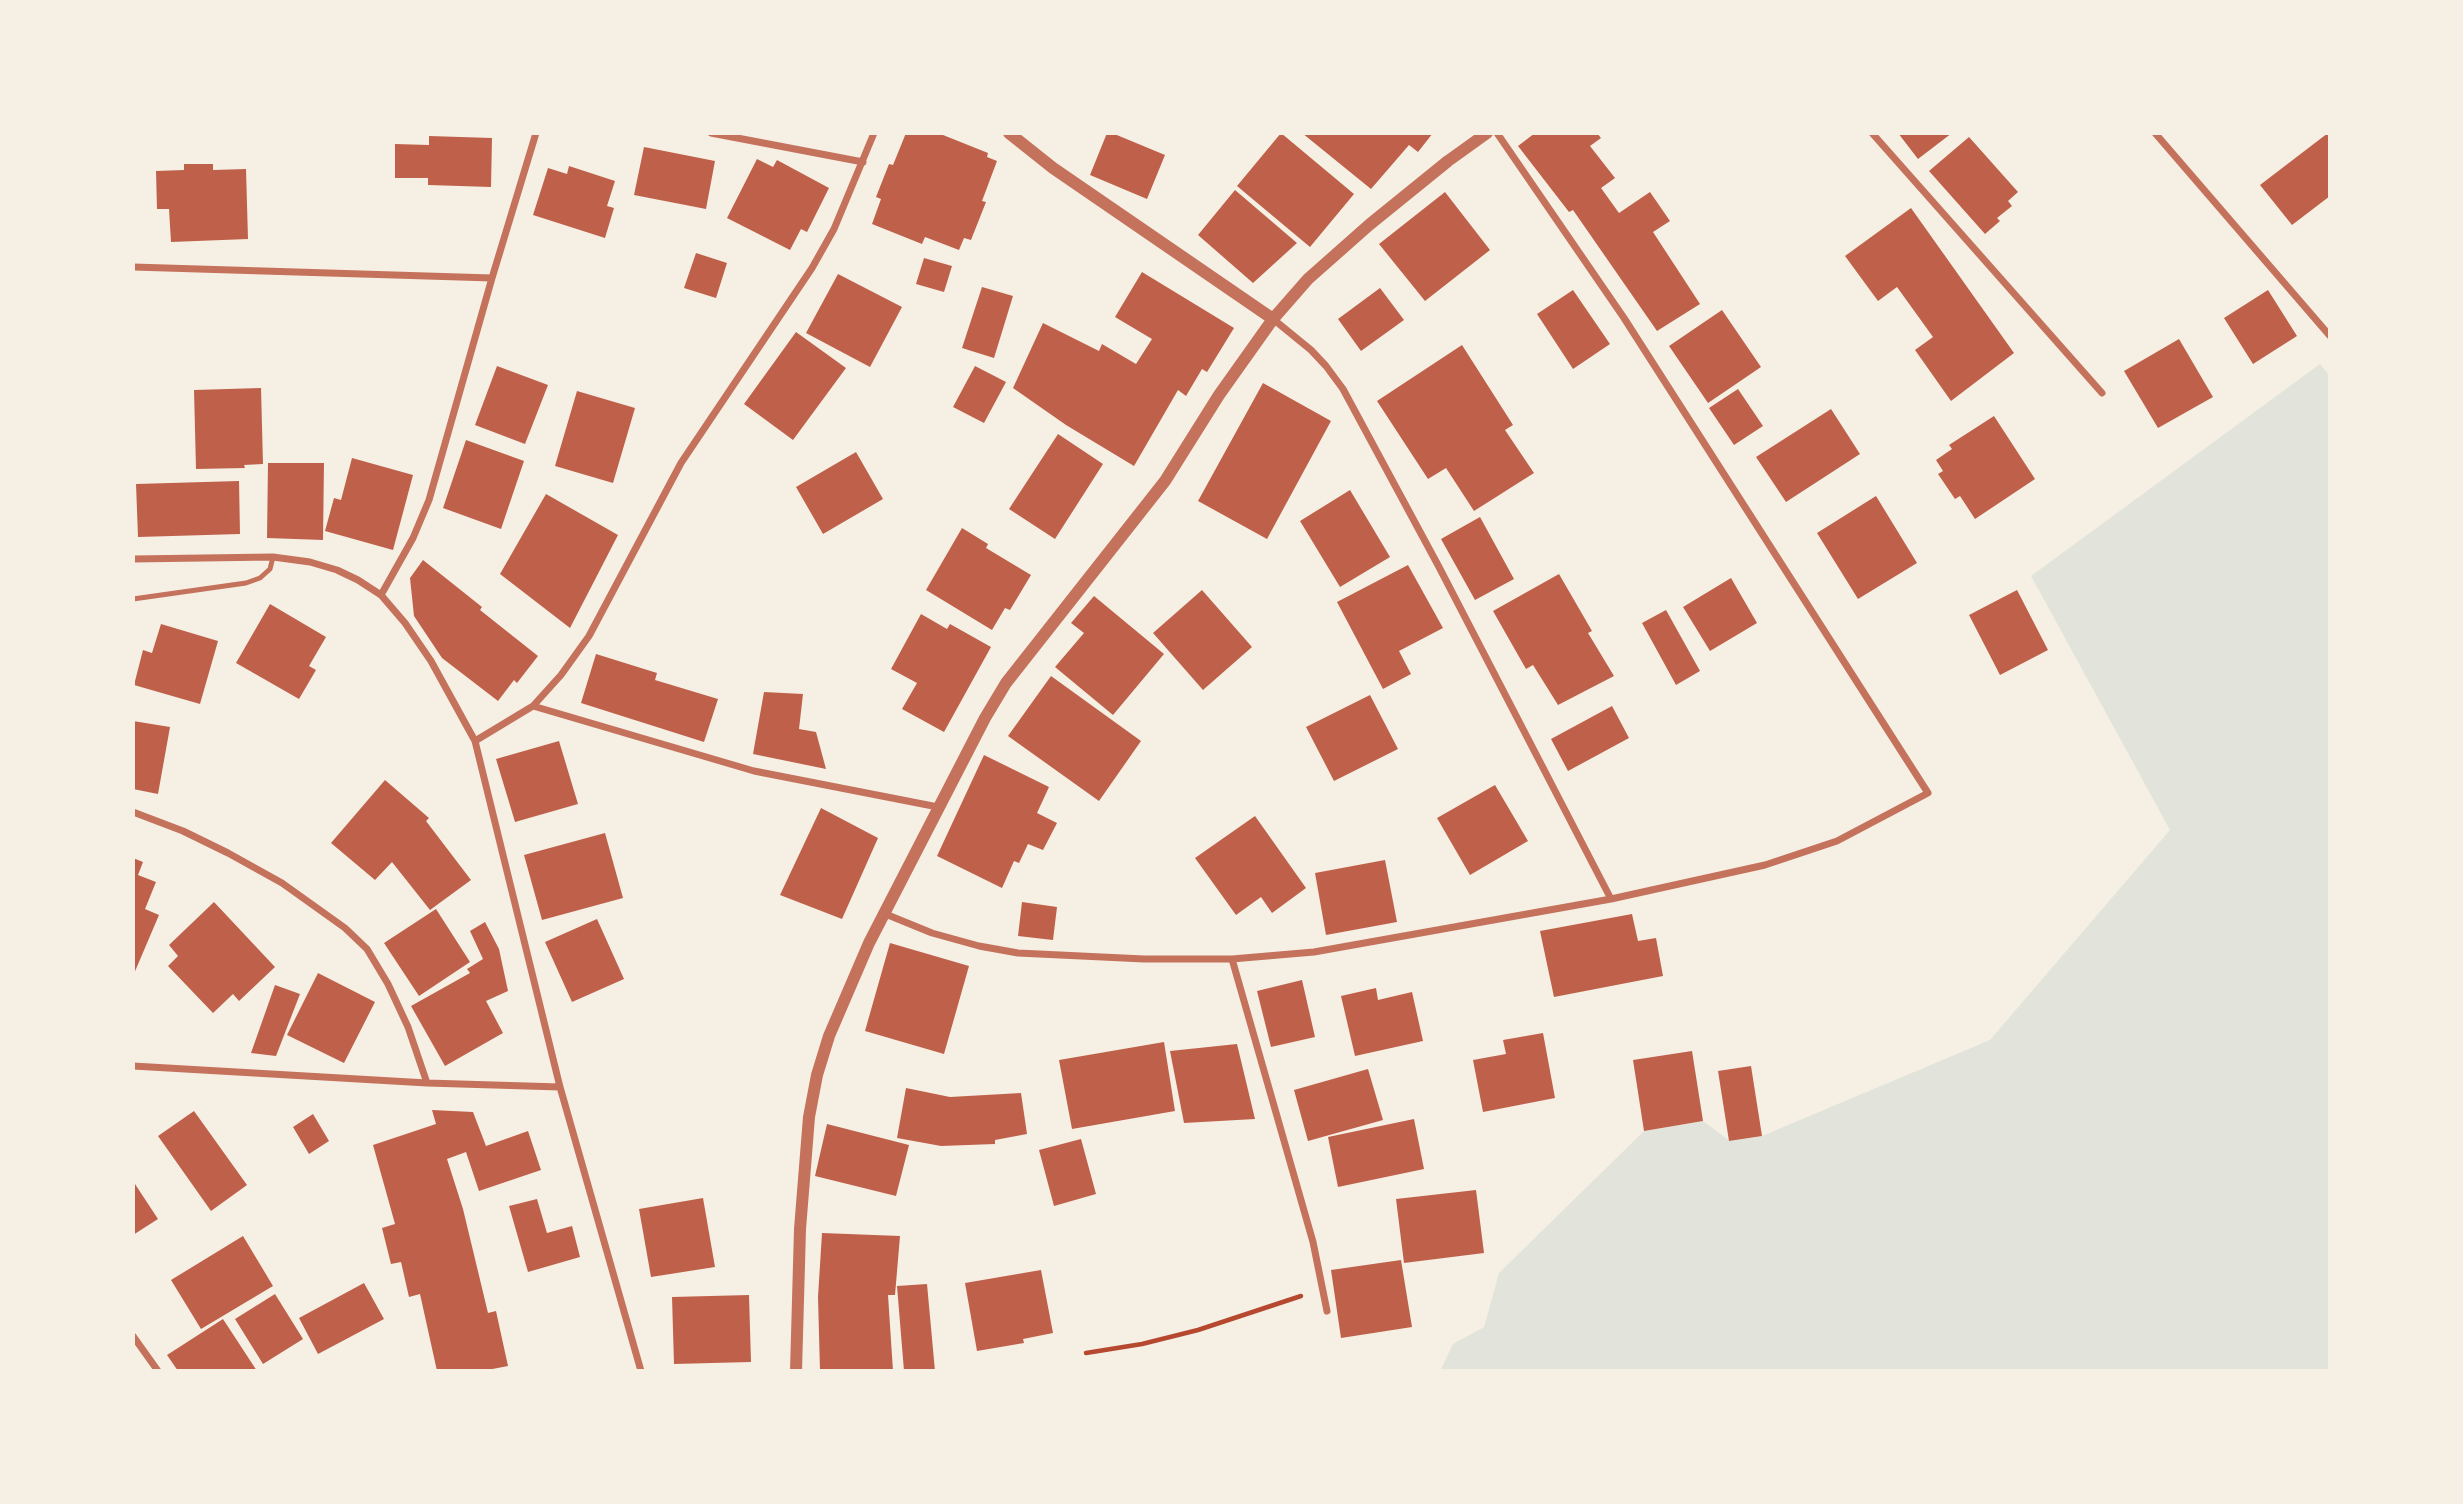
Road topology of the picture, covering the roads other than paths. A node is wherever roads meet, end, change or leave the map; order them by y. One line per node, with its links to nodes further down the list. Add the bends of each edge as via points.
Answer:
1 (536, 133): 11 (street)
2 (711, 133): 9 (street)
3 (874, 133): 9 (street)
4 (1009, 133): 12 (street, via 1053,169)
5 (1487, 133): 12 (street, via 1369,225 1308,279)
6 (1497, 133): 23 (street, via 1624,318 1928,793 1805,853 1724,876)
7 (1872, 133): 14 (street)
8 (2155, 133): 13 (street)
9 (863, 162): 19 (street, via 812,268 681,463 589,636)
10 (133, 267): 11 (street)
11 (492, 278): 17 (street, via 429,500)
12 (1273, 319): 21 (street, via 1165,481 1006,682); 23 (street, via 1311,350 1343,389)
13 (2330, 336)
14 (2102, 393)
15 (273, 557): 16 (street); 17 (street, via 337,570); 18 (lane, via 270,569 246,583)
16 (133, 559)
17 (381, 595): 20 (street, via 431,661)
18 (133, 599)
19 (533, 706): 20 (street); 21 (street, via 754,771)
20 (475, 741): 28 (street)
21 (938, 807): 24 (street)
22 (133, 812): 27 (street, via 228,853 282,883 345,928 367,949 388,984)
23 (1611, 899): 25 (street, via 1314,952)
24 (883, 913): 25 (street, via 932,933 1018,953); 33 (street, via 829,1035 809,1117)
25 (1232, 959): 29 (street, via 1313,1242)
26 (133, 1066): 27 (street)
27 (427, 1083): 28 (street)
28 (560, 1087): 32 (street)
29 (1327, 1311)
30 (133, 1336): 31 (street)
31 (159, 1371)
32 (641, 1371)
33 (796, 1371)

